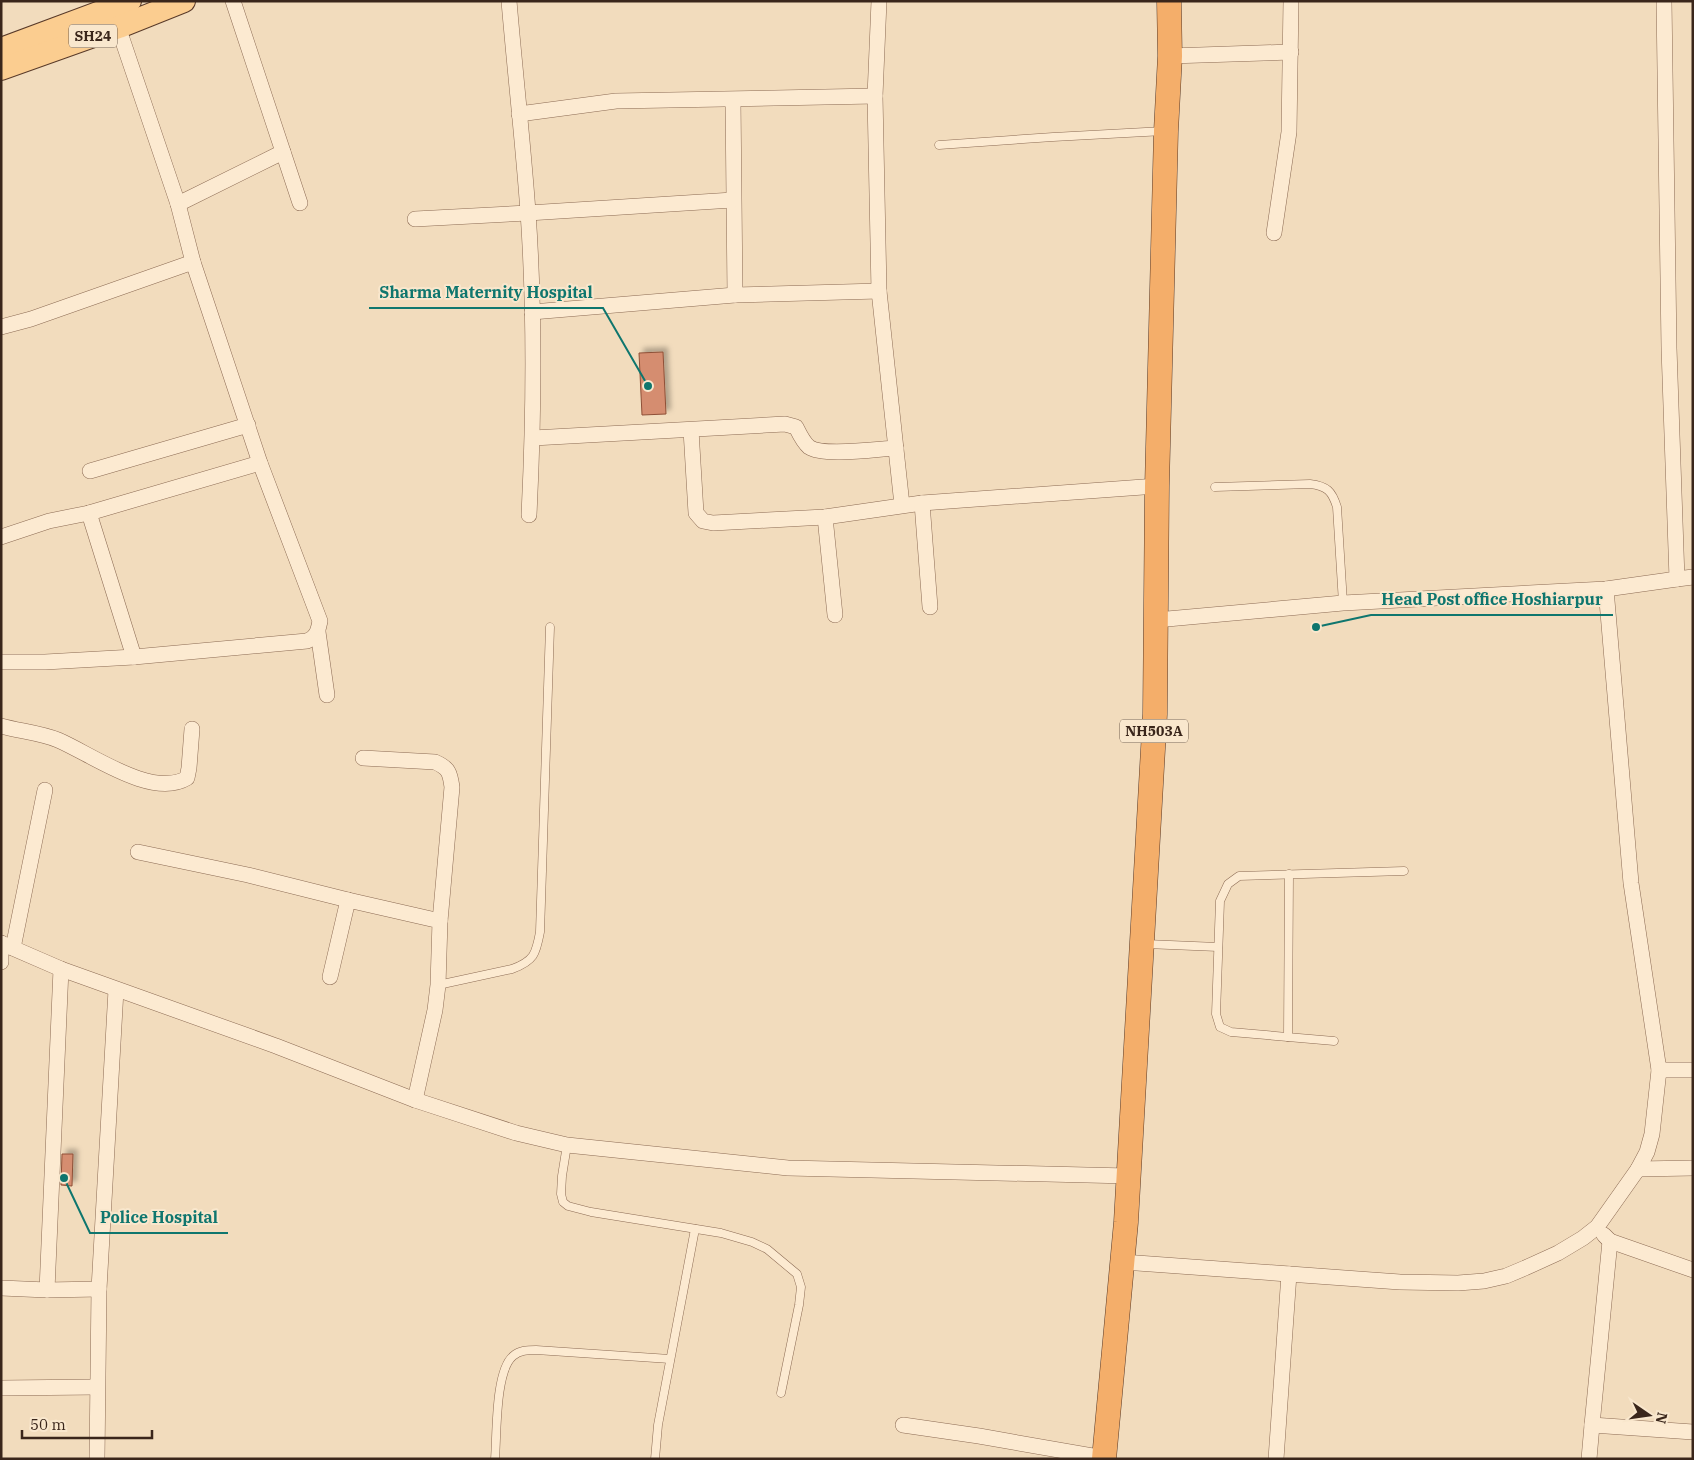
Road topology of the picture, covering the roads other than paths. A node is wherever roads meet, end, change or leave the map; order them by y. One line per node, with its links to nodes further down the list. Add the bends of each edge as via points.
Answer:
1 (184, 1): 8 (main road, SH24)
2 (233, 1): 18 (street)
3 (509, 1): 15 (street)
4 (879, 1): 13 (street)
5 (1169, 1): 11 (highway, NH503A)
6 (1292, 1): 10 (street)
7 (1664, 1): 45 (street, via 1669,348)
8 (120, 12): 9 (main road, SH24); 12 (main road, SH24); 21 (street)
9 (1, 48)
10 (1291, 52): 11 (street); 24 (street, via 1289,132)
11 (1170, 56): 16 (highway, NH503A)
12 (1, 69)
13 (874, 96): 14 (street); 26 (street)
14 (734, 100): 15 (street, via 616,101); 19 (street)
15 (519, 114): 22 (street)
16 (1166, 131): 17 (lane); 36 (highway, NH503A)
17 (939, 145)
18 (282, 152): 20 (street); 21 (street)
19 (733, 200): 22 (street); 27 (street)
20 (300, 203)
21 (178, 204): 25 (street)
22 (528, 214): 23 (street); 28 (street)
23 (415, 219)
24 (1274, 233)
25 (193, 262): 29 (street); 30 (street)
26 (879, 291): 27 (street); 33 (street)
27 (735, 295): 28 (street)
28 (532, 312): 32 (street)
29 (1, 327)
30 (248, 425): 34 (street); 35 (street)
31 (692, 430): 32 (street); 33 (street, via 785,424 796,426 808,446 818,451); 42 (street, via 696,513 703,521)
32 (533, 438): 41 (street)
33 (896, 448): 39 (street)
34 (260, 463): 40 (street); 52 (street, via 318,613)
35 (90, 471)
36 (1157, 486): 38 (street); 50 (highway, NH503A)
37 (1215, 487): 47 (lane, via 1310,484 1319,485 1333,495 1337,507)
38 (922, 502): 39 (street); 48 (street)
39 (902, 505): 42 (street)
40 (89, 512): 43 (street); 53 (street)
41 (529, 515)
42 (825, 517): 49 (street)
43 (1, 537)
44 (1693, 577): 45 (street)
45 (1677, 579): 46 (street)
46 (1606, 589): 47 (street); 75 (street, via 1631,883)
47 (1343, 603): 50 (street)
48 (930, 607)
49 (835, 616)
50 (1156, 620): 65 (highway, NH503A)
51 (550, 627): 71 (lane, via 538,948 533,958 512,969)
52 (318, 632): 53 (street, via 307,641); 55 (street)
53 (134, 657): 54 (street)
54 (1, 662)
55 (327, 695)
56 (1, 726): 57 (street, via 56,739 130,775 157,784 179,783 187,778)
57 (192, 729)
58 (363, 758): 64 (street, via 435,762 445,766 451,775)
59 (45, 790): 66 (street)
60 (138, 852): 63 (street)
61 (1404, 871): 62 (lane)
62 (1290, 874): 67 (lane, via 1239,876 1228,884 1220,901); 73 (lane)
63 (348, 900): 64 (street); 70 (street)
64 (440, 922): 71 (street)
65 (1141, 944): 67 (lane); 81 (highway, NH503A)
66 (5, 945): 68 (street); 69 (street)
67 (1218, 947): 73 (lane, via 1216,1014 1220,1027 1231,1032)
68 (1, 962)
69 (61, 969): 72 (street); 90 (street)
70 (330, 977)
71 (438, 985): 77 (street)
72 (116, 990): 77 (street, via 276,1046); 89 (street)
73 (1288, 1037): 74 (lane)
74 (1334, 1041)
75 (1660, 1070): 76 (street); 80 (street, via 1652,1134)
76 (1693, 1070)
77 (415, 1100): 78 (street, via 516,1133)
78 (567, 1145): 81 (street, via 788,1168); 83 (lane, via 561,1194 568,1206)
79 (1693, 1168): 80 (street)
80 (1638, 1170): 82 (street)
81 (1128, 1176): 85 (highway, NH503A)
82 (1597, 1227): 84 (street); 87 (street, via 1558,1253 1506,1276 1484,1281 1400,1282)
83 (695, 1229): 91 (lane); 94 (lane, via 752,1242 767,1249 797,1274 801,1287 799,1305)
84 (1610, 1241): 86 (street); 95 (street)
85 (1123, 1262): 87 (street); 101 (highway, NH503A)
86 (1693, 1270)
87 (1289, 1274): 102 (street)
88 (1, 1288): 90 (street)
89 (99, 1289): 90 (street); 92 (street)
90 (47, 1290)
91 (670, 1359): 99 (lane, via 536,1350 515,1354 506,1363 501,1382); 100 (lane)
92 (97, 1387): 93 (street); 98 (street)
93 (1, 1388)
94 (781, 1393)
95 (1592, 1425): 97 (street); 103 (street)
96 (903, 1426): 101 (street)
97 (1693, 1432)
98 (97, 1459)
99 (495, 1459)
100 (655, 1459)
101 (1104, 1459)
102 (1276, 1459)
103 (1589, 1459)

